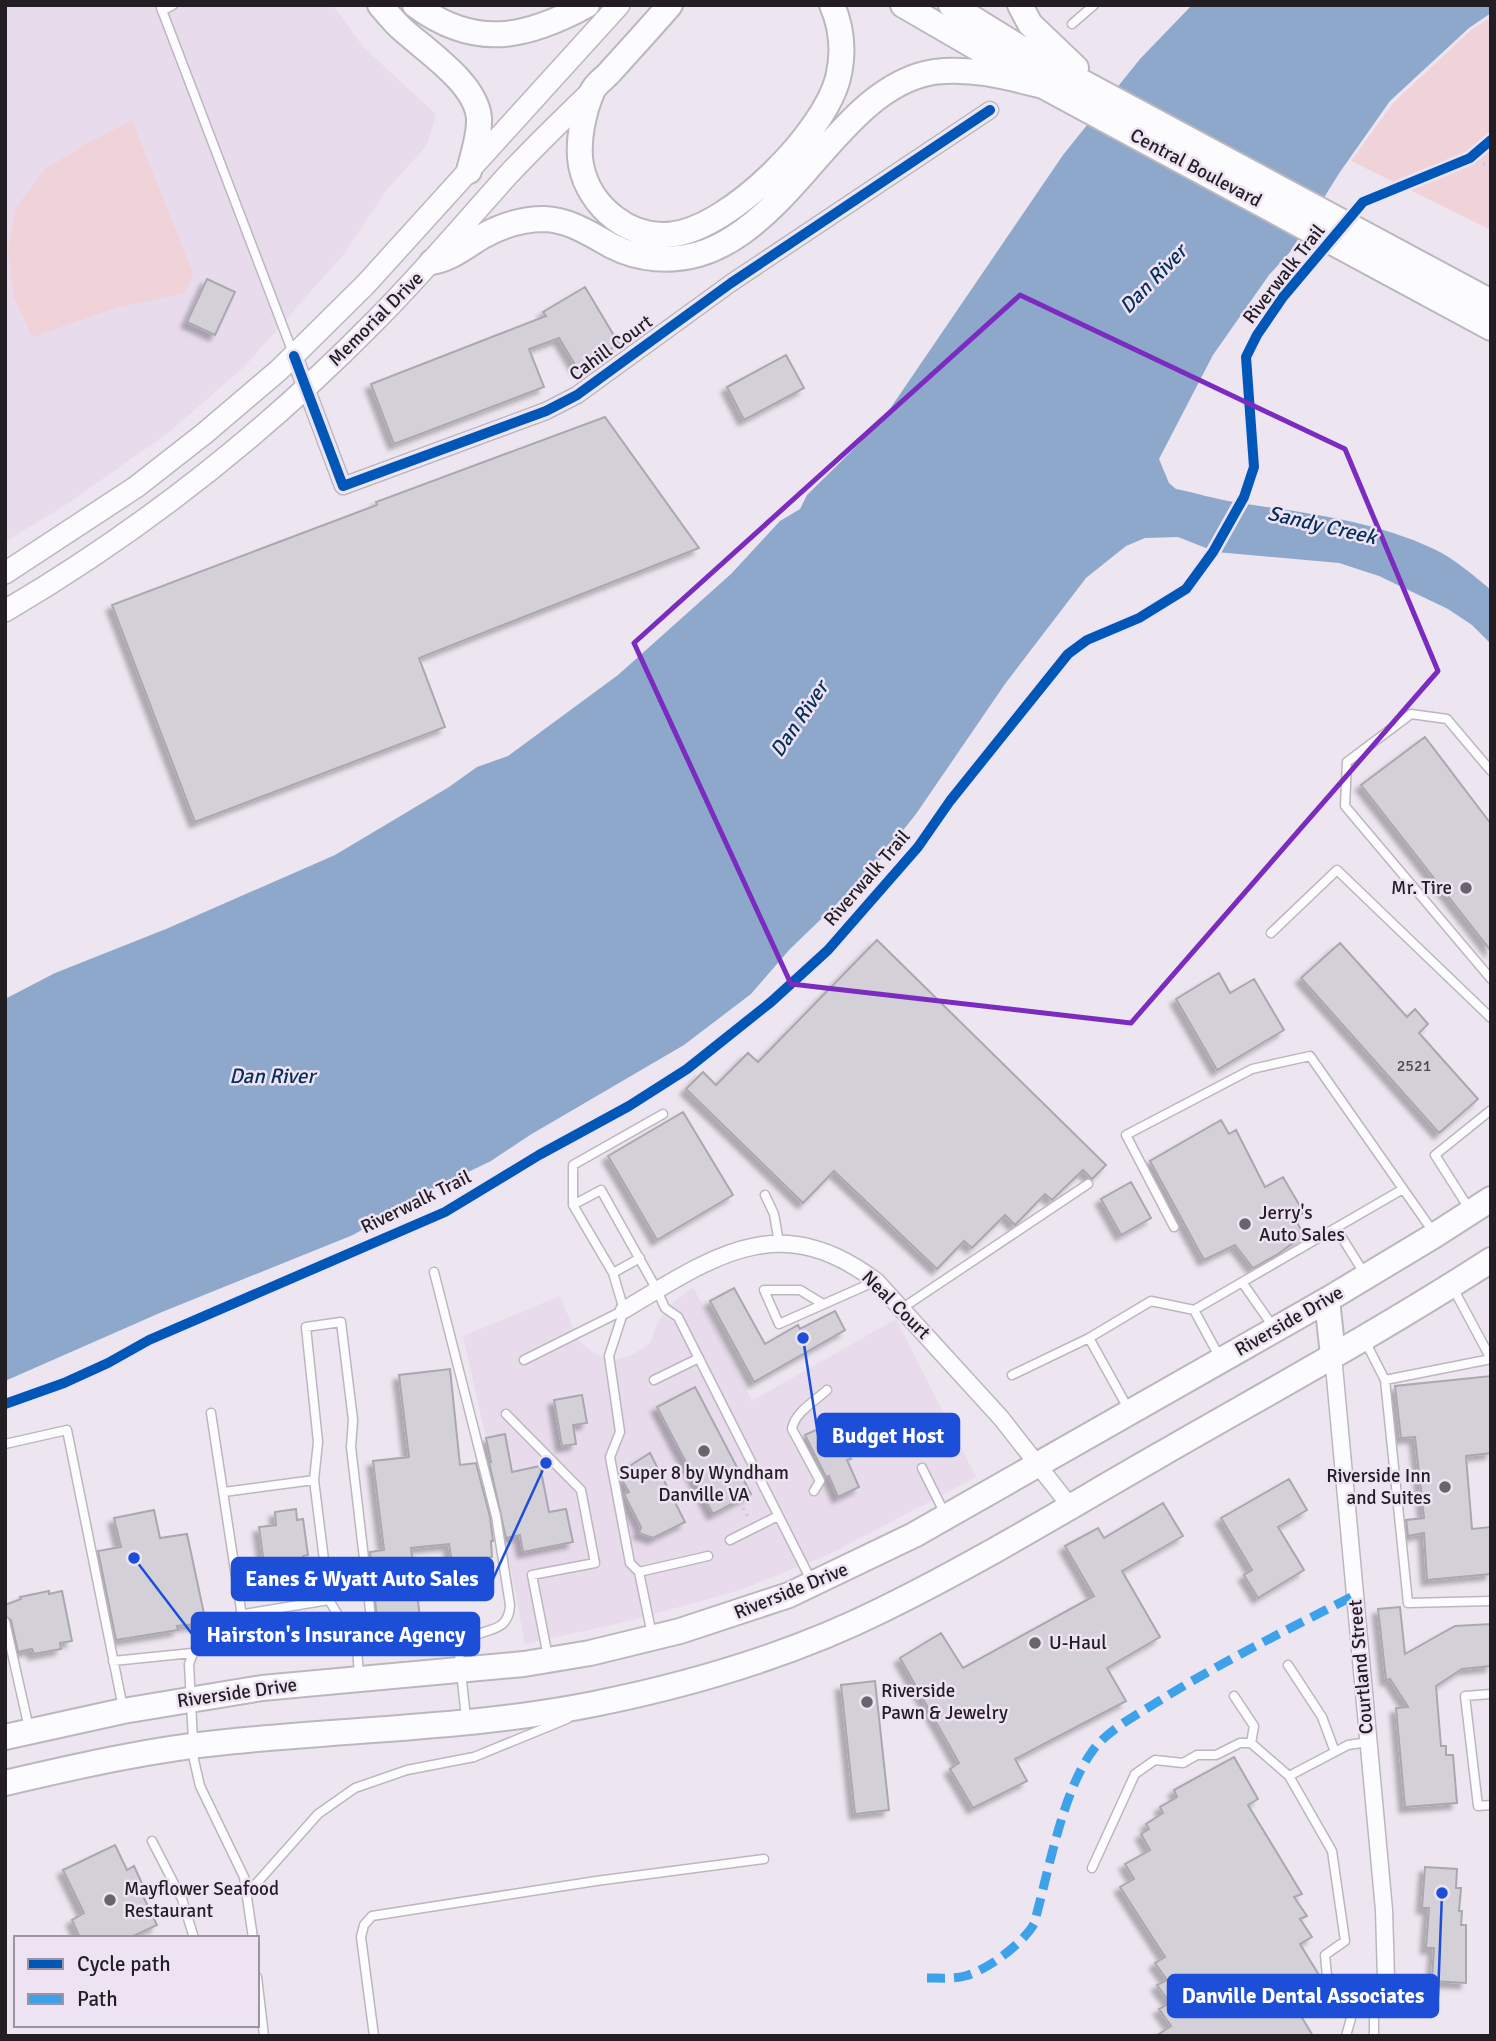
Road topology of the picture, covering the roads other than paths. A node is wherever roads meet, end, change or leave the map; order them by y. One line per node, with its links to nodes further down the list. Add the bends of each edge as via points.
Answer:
1 (173, 5): 12 (lane)
2 (380, 5): 18 (main road, via 469,91 476,104 479,119)
3 (415, 5): 4 (main road, via 461,31 504,35 560,20)
4 (587, 5)
5 (619, 5): 18 (main road, Memorial Drive)
6 (670, 5): 15 (main road, Memorial Drive)
7 (832, 5): 15 (main road, via 842,58 830,99 799,145 769,177 696,229 674,234 642,232 607,212 595,198 581,165 580,146)
8 (903, 5): 14 (main road, Central Boulevard)
9 (951, 5): 16 (main road, Central Boulevard)
10 (1020, 5): 16 (main road, via 1044,40)
11 (1094, 5): 13 (lane)
12 (161, 8): 23 (lane)
13 (1072, 24)
14 (1043, 86): 19 (main road, Central Boulevard); 20 (main road, via 970,71 918,75 897,84 852,119 759,219 701,253 659,259 637,256 581,228 543,219 498,228)
15 (593, 89): 20 (main road, Memorial Drive)
16 (1105, 94): 19 (main road, Central Boulevard)
17 (990, 110): 24 (street, Cahill Court, via 731,283 577,395 546,411 343,486)
18 (469, 171): 23 (main road, Memorial Drive)
19 (1354, 241): 21 (main road, Central Boulevard); 22 (main road, Central Boulevard)
20 (432, 262): 24 (main road, Memorial Drive)
21 (1491, 303)
22 (1491, 328)
23 (294, 356): 24 (street, Cahill Court); 25 (main road, Memorial Drive, via 136,487)
24 (306, 388): 26 (main road, Memorial Drive, via 183,491)
25 (5, 573)
26 (5, 611)
27 (1491, 771): 29 (lane, via 1447,719 1411,714 1348,762 1345,806)
28 (1271, 933): 30 (lane, via 1337,870)
29 (1491, 979)
30 (1491, 1018)
31 (1491, 1110): 37 (lane, via 1435,1155)
32 (663, 1114): 36 (lane, via 573,1165)
33 (1088, 1184): 53 (lane)
34 (1403, 1189): 38 (lane, via 1310,1056 1252,1069 1126,1135); 39 (lane); 40 (lane)
35 (765, 1195): 41 (lane)
36 (573, 1205): 42 (lane, via 601,1190); 45 (lane)
37 (1481, 1206): 40 (main road, Riverside Drive)
38 (1174, 1227)
39 (1336, 1228): 46 (lane); 48 (lane)
40 (1436, 1236): 46 (main road, Riverside Drive)
41 (779, 1243): 47 (street, Neal Court, via 833,1254); 50 (street, Neal Court, via 728,1253)
42 (640, 1258): 45 (lane); 50 (lane)
43 (1491, 1260): 49 (main road)
44 (434, 1272): 94 (lane, via 496,1516 510,1605 500,1628 463,1643)
45 (613, 1273): 54 (lane)
46 (1366, 1276): 51 (main road, Riverside Drive)
47 (876, 1281): 52 (lane); 53 (street, Neal Court)
48 (1242, 1282): 55 (lane); 56 (lane)
49 (1452, 1285): 57 (main road); 61 (lane)
50 (657, 1290): 54 (street, Neal Court); 60 (lane, via 665,1308 678,1317)
51 (1327, 1300): 56 (main road, Riverside Drive); 59 (main road)
52 (823, 1304): 52 (lane, via 779,1324 764,1290 800,1290)
53 (901, 1309): 72 (street, Neal Court, via 967,1378)
54 (624, 1310): 62 (lane); 82 (lane, via 609,1356 620,1432 610,1457 631,1563)
55 (1194, 1310): 58 (lane, via 1152,1301); 63 (lane)
56 (1275, 1330): 63 (main road, Riverside Drive)
57 (1363, 1337): 59 (main road); 66 (lane)
58 (1090, 1338): 64 (lane); 68 (lane)
59 (1333, 1355): 77 (main road); 104 (street, Courtland Street)
60 (699, 1358): 65 (lane); 78 (lane)
61 (1491, 1359): 66 (lane)
62 (524, 1360)
63 (1221, 1360): 68 (main road, Riverside Drive)
64 (1012, 1375)
65 (654, 1380)
66 (1385, 1380): 85 (lane, via 1408,1603)
67 (827, 1390): 76 (lane, via 793,1421 792,1429 820,1481)
68 (1130, 1412): 72 (main road, Riverside Drive)
69 (211, 1413): 75 (lane)
70 (506, 1414): 91 (lane, via 581,1490 595,1563 532,1575)
71 (5, 1444): 92 (lane, via 67,1430)
72 (1037, 1465): 77 (street, Neal Court); 79 (main road, Riverside Drive)
73 (922, 1468): 79 (lane)
74 (314, 1480): 75 (lane); 84 (lane); 89 (lane, via 318,1441 306,1327 341,1322 372,1627)
75 (224, 1492): 86 (lane)
76 (814, 1492)
77 (1070, 1506): 99 (main road, via 895,1604 818,1639 687,1682)
78 (778, 1516): 80 (lane); 83 (lane)
79 (947, 1517): 83 (main road, Riverside Drive)
80 (730, 1540)
81 (708, 1556): 82 (lane)
82 (639, 1572): 88 (lane)
83 (813, 1585): 88 (main road, Riverside Drive, via 729,1616)
84 (328, 1600): 86 (lane); 89 (lane)
85 (1491, 1601)
86 (244, 1614): 90 (lane, via 239,1630 206,1640)
87 (5, 1622): 102 (lane)
88 (652, 1637): 91 (main road, Riverside Drive)
89 (357, 1647): 95 (lane)
90 (192, 1653): 92 (lane); 98 (lane)
91 (548, 1660): 94 (main road, Riverside Drive)
92 (113, 1661): 100 (lane)
93 (1289, 1665): 107 (lane, via 1322,1717)
94 (460, 1670): 95 (main road, Riverside Drive); 101 (lane)
95 (360, 1679): 98 (main road, Riverside Drive)
96 (1491, 1694): 110 (lane, via 1465,1696 1478,1806)
97 (1234, 1696): 105 (lane, via 1254,1726)
98 (191, 1698): 100 (main road, Riverside Drive); 106 (lane)
99 (594, 1704): 101 (main road); 114 (lane, via 474,1757 407,1770 355,1788 318,1814)
100 (123, 1711): 102 (main road, Riverside Drive)
101 (466, 1721): 106 (main road)
102 (30, 1731): 103 (main road, Riverside Drive)
103 (5, 1737)
104 (1368, 1742): 107 (lane); 117 (street, Courtland Street)
105 (1251, 1743): 108 (lane); 113 (lane, via 1240,1742 1216,1755 1197,1755 1183,1763 1155,1760 1135,1774)
106 (193, 1746): 109 (main road); 114 (lane, via 200,1786 244,1877)
107 (1335, 1752): 108 (lane)
108 (1289, 1776): 119 (lane, via 1332,1851 1345,1941 1325,1955 1327,1976)
109 (5, 1783)
110 (1491, 1805)
111 (152, 1841): 115 (lane, via 182,1899)
112 (764, 1859): 121 (lane, via 372,1916 361,1937)
113 (1092, 1868)
114 (247, 1894): 116 (lane)
115 (193, 1936)
116 (253, 1936)
117 (1386, 1979): 119 (lane)
118 (259, 1994): 120 (lane)
119 (1357, 1997): 122 (lane); 123 (lane, via 1374,2014)
120 (264, 2036)
121 (374, 2036)
122 (1346, 2036)
123 (1374, 2036)

